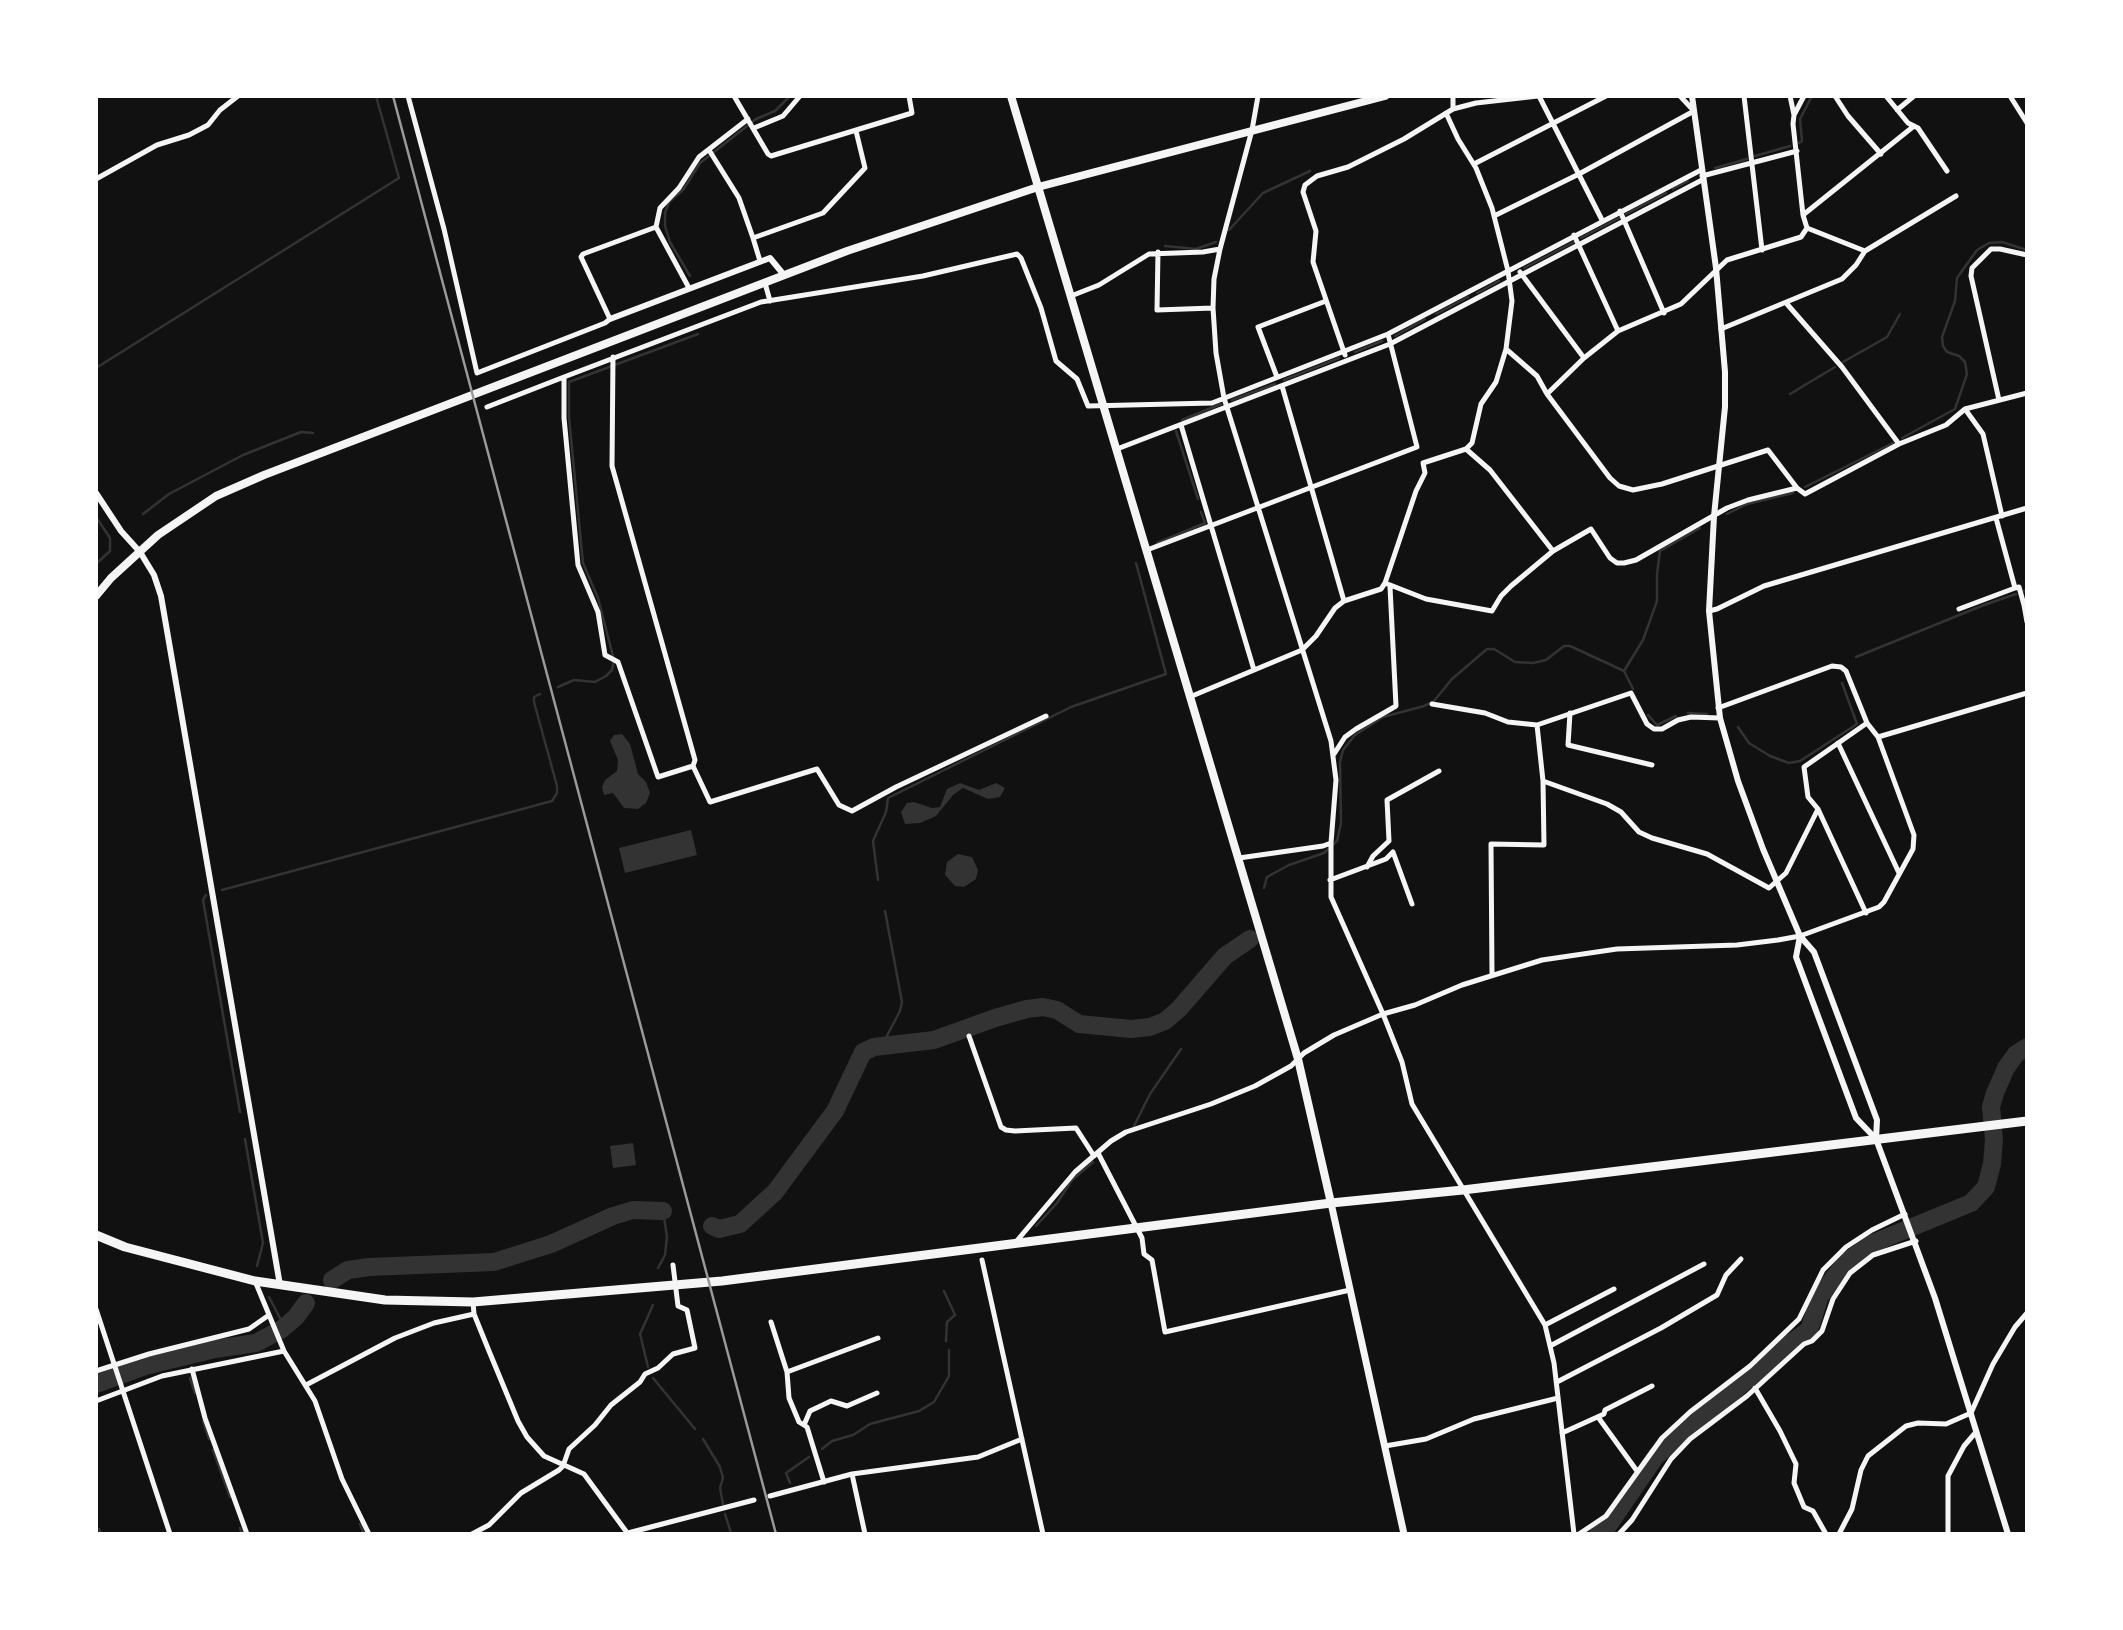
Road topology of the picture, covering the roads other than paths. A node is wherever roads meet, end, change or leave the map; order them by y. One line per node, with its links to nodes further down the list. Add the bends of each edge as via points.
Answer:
1 (238, 96): 40 (street, via 208,125 157,145)
2 (408, 96): 73 (street, via 477,373)
3 (734, 96): 26 (street)
4 (800, 96): 26 (street, via 783,116)
5 (909, 96): 31 (street, via 912,113)
6 (1011, 96): 41 (main road)
7 (1258, 96): 30 (street)
8 (1385, 96): 30 (main road)
9 (1453, 96): 21 (street)
10 (1539, 96): 21 (street); 27 (street)
11 (1606, 96): 27 (street)
12 (1680, 96): 23 (street)
13 (1692, 96): 23 (street)
14 (1744, 96): 35 (street)
15 (1790, 96): 25 (street)
16 (1804, 96): 25 (street)
17 (1835, 96): 34 (street)
18 (1886, 96): 22 (street)
19 (1914, 96): 22 (street)
20 (2010, 96): 28 (street)
21 (1453, 109): 24 (street)
22 (1897, 110): 29 (street)
23 (1694, 111): 38 (street); 39 (street)
24 (1447, 113): 36 (street); 69 (street, via 1404,139 1305,185 1303,192 1316,231 1313,262)
25 (1794, 115): 33 (street)
26 (751, 123): 31 (street, via 771,156); 32 (street)
27 (1553, 123): 36 (street); 38 (street)
28 (2027, 123)
29 (1914, 127): 34 (street); 37 (street)
30 (1252, 130): 41 (main road); 53 (street)
31 (856, 131): 51 (street, via 865,168 827,211)
32 (709, 150): 48 (street, via 660,208); 51 (street, via 739,198)
33 (1797, 150): 35 (street); 44 (street)
34 (1881, 154): 44 (street)
35 (1752, 163): 39 (street); 54 (street)
36 (1474, 164): 45 (street)
37 (1947, 171)
38 (1579, 174): 45 (street); 46 (street)
39 (1702, 175): 43 (street); 47 (street); 60 (street)
40 (96, 179)
41 (1038, 187): 62 (main road); 67 (main road)
42 (1956, 196): 55 (street)
43 (1620, 211): 46 (street); 47 (street)
44 (1803, 215): 49 (street)
45 (1494, 216): 61 (street)
46 (1602, 220): 50 (street)
47 (1625, 220): 52 (street); 72 (street)
48 (656, 227): 66 (street); 73 (street, via 581,257)
49 (1807, 228): 54 (street, via 1801,237); 55 (street)
50 (1574, 235): 52 (street); 59 (street)
51 (753, 238): 58 (street)
52 (1579, 245): 63 (street); 75 (street)
53 (1220, 248): 56 (street); 71 (street)
54 (1762, 250): 60 (street)
55 (1865, 251): 70 (street, via 1842,279)
56 (1158, 252): 67 (street); 71 (street, via 1157,310)
57 (2027, 255): 89 (street, via 1991,249 1972,268)
58 (760, 261): 62 (street, via 770,258); 66 (street)
59 (1516, 266): 61 (street); 63 (street)
60 (1716, 268): 72 (street, via 1681,304); 74 (street)
61 (1508, 271): 64 (street); 76 (street)
62 (784, 275): 65 (main road)
63 (1522, 275): 64 (street); 81 (street)
64 (1509, 281): 77 (street); 78 (street, via 1512,302)
65 (765, 283): 68 (street); 111 (main road, via 264,475 216,496)
66 (689, 288): 73 (street)
67 (1071, 296): 90 (main road)
68 (770, 301): 80 (street); 90 (street, via 923,276 1017,254 1041,308 1056,361 1077,379 1088,406)
69 (1326, 301): 79 (street); 84 (street, via 1258,327)
70 (1787, 304): 74 (street); 95 (street, via 1842,367)
71 (1213, 308): 88 (street)
72 (1664, 313): 75 (street)
73 (610, 319)
74 (1721, 330): 100 (street, via 1725,407)
75 (1618, 331): 81 (street)
76 (1388, 334): 77 (street); 79 (street)
77 (1390, 344): 82 (street); 96 (street)
78 (1506, 349): 87 (street, via 1537,376); 98 (street)
79 (1344, 351): 82 (street); 84 (street)
80 (613, 358): 83 (street); 135 (street, via 612,466)
81 (1584, 358): 87 (street)
82 (1348, 361): 85 (street)
83 (565, 377): 92 (street); 135 (street, via 564,418 578,565 598,612 605,655 618,662 658,777)
84 (1278, 377): 85 (street); 88 (street)
85 (1282, 386): 91 (street); 101 (street)
86 (2027, 393): 89 (street)
87 (1547, 394): 100 (street, via 1619,486 1633,490 1662,484)
88 (1224, 398): 90 (street, via 1212,403); 91 (street)
89 (1999, 400): 93 (street)
90 (1104, 404): 97 (main road)
91 (1228, 407): 94 (street); 104 (street)
92 (487, 408)
93 (1965, 409): 95 (street, via 1946,425); 107 (street, via 1983,434)
94 (1181, 425): 97 (street); 108 (street)
95 (1899, 444): 102 (street, via 1805,494)
96 (1417, 447): 99 (street); 101 (street)
97 (1117, 449): 109 (main road)
98 (1466, 449): 99 (street); 110 (street, via 1490,470)
99 (1423, 463): 112 (street, via 1425,473)
100 (1719, 464): 102 (street, via 1768,450); 106 (street)
101 (1312, 487): 104 (street); 116 (street)
102 (1797, 488): 106 (street, via 1748,500)
103 (96, 494): 111 (street)
104 (1260, 507): 108 (street); 120 (street)
105 (2027, 508): 107 (street)
106 (1714, 516): 110 (street, via 1624,563 1610,558 1591,529); 118 (street)
107 (1999, 517): 114 (street); 118 (street, via 1764,586)
108 (1210, 526): 109 (street); 121 (street)
109 (1147, 550): 123 (main road)
110 (1553, 551): 112 (street, via 1500,596 1492,611)
111 (140, 552): 115 (main road); 167 (street, via 161,596)
112 (1388, 585): 116 (street); 133 (street, via 1396,706 1345,737)
113 (2027, 585): 114 (street)
114 (2017, 588): 117 (street); 119 (street)
115 (96, 596)
116 (1344, 601): 120 (street)
117 (1959, 609)
118 (1709, 611): 125 (street)
119 (2027, 622)
120 (1301, 650): 121 (street); 133 (street)
121 (1254, 670): 123 (street)
122 (2027, 693): 131 (street)
123 (1192, 696): 140 (main road)
124 (1432, 704): 130 (street)
125 (1718, 708): 128 (street); 129 (street, via 1832,666 1846,671)
126 (1570, 713): 128 (street, via 1631,693 1654,729 1678,720); 130 (street); 134 (street, via 1568,745)
127 (1046, 716): 135 (street, via 852,811 839,805 817,769 710,802)
128 (1720, 718): 144 (street, via 1738,781)
129 (1867, 723): 131 (street); 132 (street)
130 (1537, 725): 137 (street)
131 (1878, 737): 142 (street, via 1914,835 1913,849)
132 (1838, 743): 138 (street, via 1804,767 1808,797); 142 (street)
133 (1334, 754): 139 (street)
134 (1652, 765)
135 (693, 766)
136 (1439, 771): 141 (street, via 1387,800 1389,841)
137 (1544, 780): 144 (street, via 1621,812 1639,832 1652,838 1707,854 1769,888); 148 (street, via 1544,845 1490,844)
138 (1818, 809): 144 (street); 146 (street)
139 (1331, 843): 140 (street); 143 (street)
140 (1238, 858): 151 (main road)
141 (1367, 867): 143 (street); 145 (street, via 1393,852)
142 (1899, 874): 146 (street, via 1884,902)
143 (1330, 880): 149 (street, via 1331,897)
144 (1778, 882): 147 (street)
145 (1412, 904)
146 (1866, 913): 147 (street)
147 (1800, 936): 148 (street, via 1737,945 1617,948 1542,960); 153 (street, via 1814,952 1828,989 1877,1120); 153 (street, via 1796,957 1856,1118)
148 (1492, 975): 149 (street)
149 (1383, 1014): 151 (street, via 1334,1035); 155 (street, via 1412,1104)
150 (969, 1036): 154 (street, via 1001,1126 1015,1131 1076,1128)
151 (1298, 1059): 154 (street, via 1233,1095 1126,1132); 156 (main road)
152 (2027, 1121): 153 (highway)
153 (1876, 1139): 155 (highway); 157 (street)
154 (1096, 1154): 158 (street); 161 (street, via 1067,1180)
155 (1463, 1190): 156 (highway); 176 (street)
156 (1331, 1203): 158 (highway); 169 (main road)
157 (1906, 1216): 160 (street); 200 (street, via 1846,1247 1823,1270 1799,1319 1662,1438)
158 (1136, 1229): 161 (highway); 169 (street, via 1144,1254 1152,1260 1166,1332)
159 (96, 1235): 166 (highway)
160 (1915, 1239): 187 (street, via 1873,1255 1850,1273 1840,1285 1822,1331); 192 (street)
161 (1013, 1245): 170 (highway, via 722,1281)
162 (1741, 1259): 184 (street, via 1726,1275 1717,1295)
163 (982, 1260): 197 (street)
164 (1704, 1264): 178 (street)
165 (673, 1265): 199 (street, via 678,1306 687,1310 695,1348 673,1354 645,1374 569,1449)
166 (255, 1281): 167 (highway); 174 (street)
167 (281, 1285): 170 (highway, via 385,1300)
168 (1614, 1289): 176 (street)
169 (1350, 1290): 198 (main road)
170 (473, 1302): 173 (street)
171 (96, 1309): 180 (street)
172 (2027, 1313): 192 (street, via 1993,1364)
173 (474, 1314): 185 (street, via 395,1338); 199 (street, via 527,1437 544,1456)
174 (269, 1315): 179 (street); 180 (street, via 249,1329)
175 (771, 1322): 183 (street)
176 (1545, 1325): 178 (street)
177 (878, 1338): 183 (street)
178 (1550, 1346): 184 (street)
179 (283, 1348): 181 (street); 185 (street)
180 (114, 1366): 182 (street); 188 (street)
181 (192, 1369): 188 (street); 207 (street)
182 (96, 1371)
183 (787, 1373): 194 (street, via 789,1398)
184 (1557, 1382): 190 (street)
185 (306, 1384): 208 (street, via 342,1479)
186 (1652, 1386): 193 (street)
187 (1755, 1388): 215 (street, via 1671,1459); 216 (street, via 1796,1464 1794,1483 1804,1507 1813,1511)
188 (121, 1389): 191 (street); 206 (street)
189 (877, 1393): 194 (street, via 847,1406 831,1401 810,1411)
190 (1559, 1398): 196 (street); 198 (street, via 1474,1419 1426,1439)
191 (96, 1401)
192 (1971, 1413): 195 (street); 217 (street, via 1946,1424 1906,1426 1868,1456)
193 (1598, 1417): 196 (street); 200 (street)
194 (804, 1425): 202 (street)
195 (1976, 1432): 218 (street, via 1948,1476); 219 (street)
196 (1562, 1433): 213 (street)
197 (1022, 1439): 201 (street, via 978,1457); 211 (street)
198 (1385, 1446): 212 (main road)
199 (563, 1466): 205 (street, via 591,1482); 209 (street, via 521,1493 489,1525)
200 (1637, 1471): 214 (street, via 1606,1516)
201 (852, 1474): 202 (street); 210 (street)
202 (824, 1482): 203 (street)
203 (771, 1496)
204 (754, 1500): 205 (street)
205 (628, 1533)
206 (170, 1534)
207 (247, 1534)
208 (369, 1534)
209 (472, 1534)
210 (865, 1534)
211 (1043, 1534)
212 (1404, 1534)
213 (1574, 1534)
214 (1579, 1534)
215 (1619, 1534)
216 (1826, 1534)
217 (1839, 1534)
218 (1948, 1534)
219 (2008, 1534)

